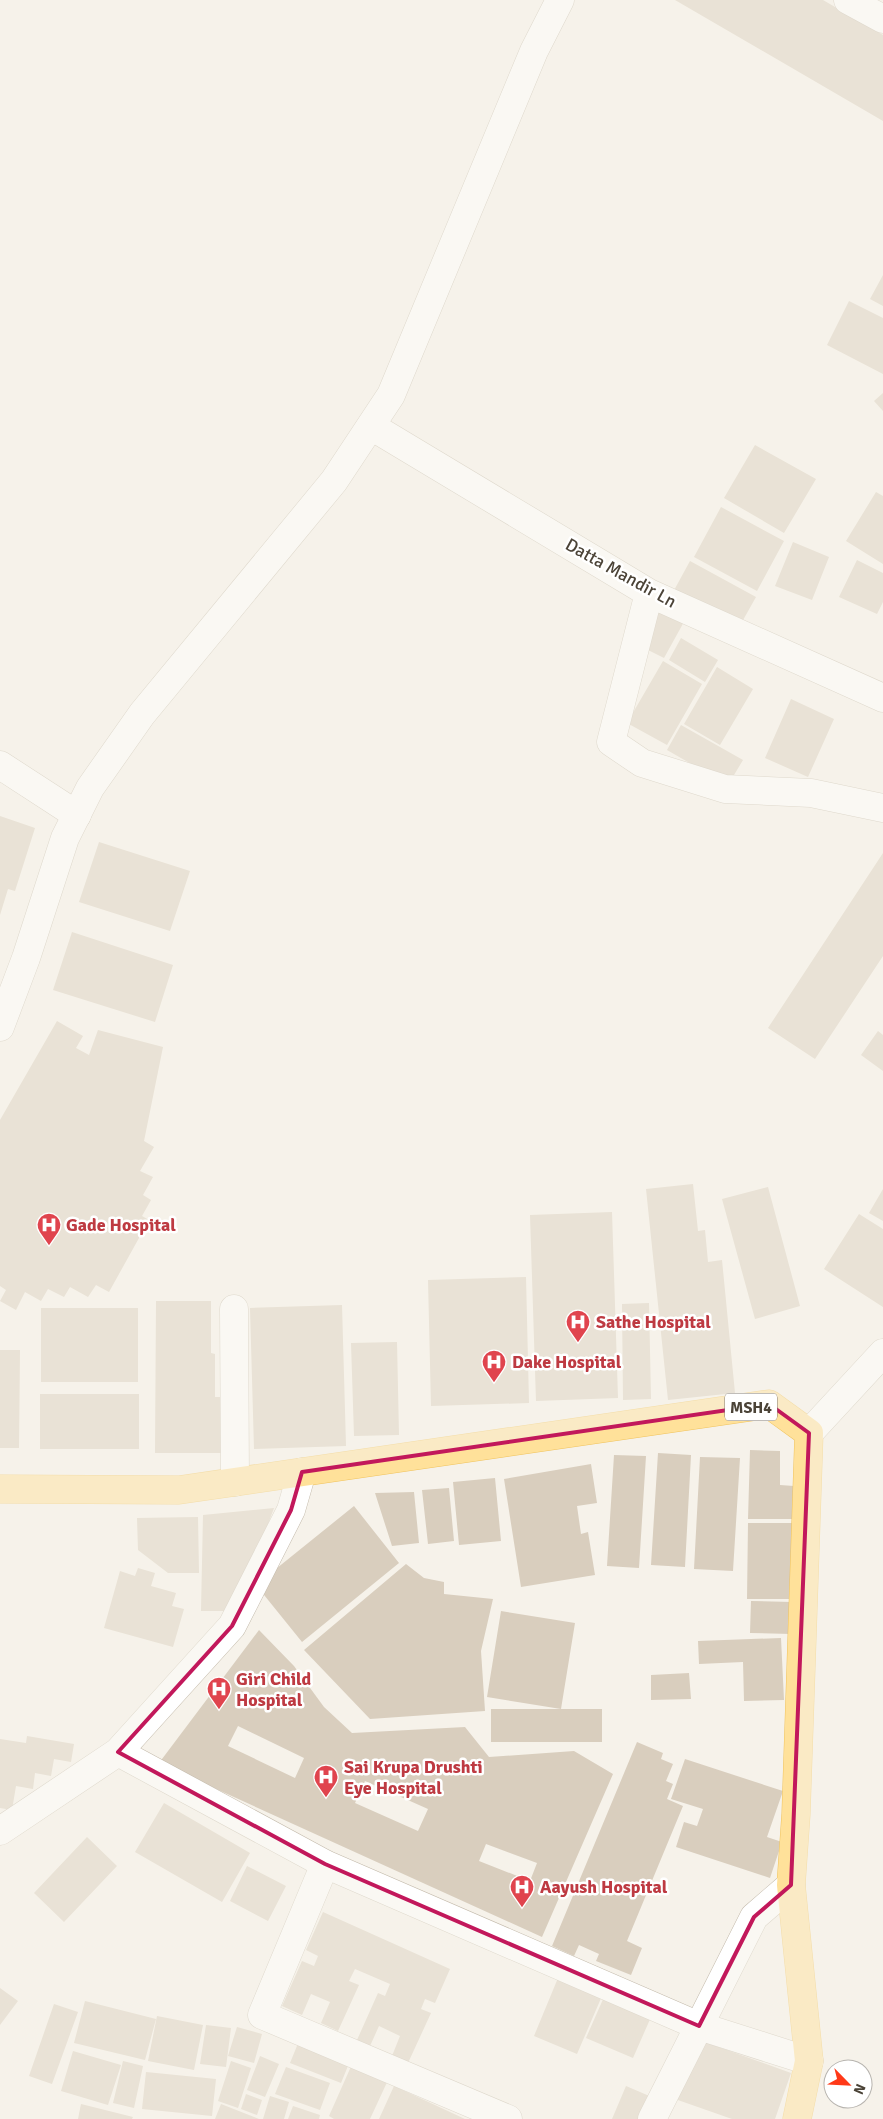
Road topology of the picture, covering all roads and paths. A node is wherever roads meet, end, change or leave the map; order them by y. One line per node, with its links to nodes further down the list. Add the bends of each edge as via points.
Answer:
1 (560, 0): 4 (street, via 534,51 391,395)
2 (848, 0): 3 (street)
3 (883, 19)
4 (371, 426): 5 (street, Datta Mandir Ln); 9 (street, via 334,481 142,714 90,788)
5 (649, 592): 6 (street, Datta Mandir Ln); 8 (street, via 611,742 642,763 725,790 811,793)
6 (883, 698)
7 (0, 764): 9 (street)
8 (883, 808)
9 (77, 815): 10 (street, via 65,838)
10 (0, 1027)
11 (234, 1309): 15 (street)
12 (883, 1353): 13 (street)
13 (809, 1432): 14 (main road, MSH4, via 769,1404); 20 (main road)
14 (302, 1472): 15 (main road, MSH4); 17 (street, via 291,1510 232,1626)
15 (235, 1482): 16 (main road, MSH4, via 179,1490)
16 (0, 1489)
17 (118, 1752): 18 (street); 19 (street)
18 (0, 1831)
19 (325, 1864): 21 (street); 23 (street, via 262,2016)
20 (791, 1885): 21 (street, via 754,1917); 22 (main road)
21 (698, 2026): 22 (street); 25 (street)
22 (810, 2061): 26 (main road)
23 (479, 2114): 24 (street)
24 (508, 2119)
25 (652, 2119)
26 (797, 2119)

